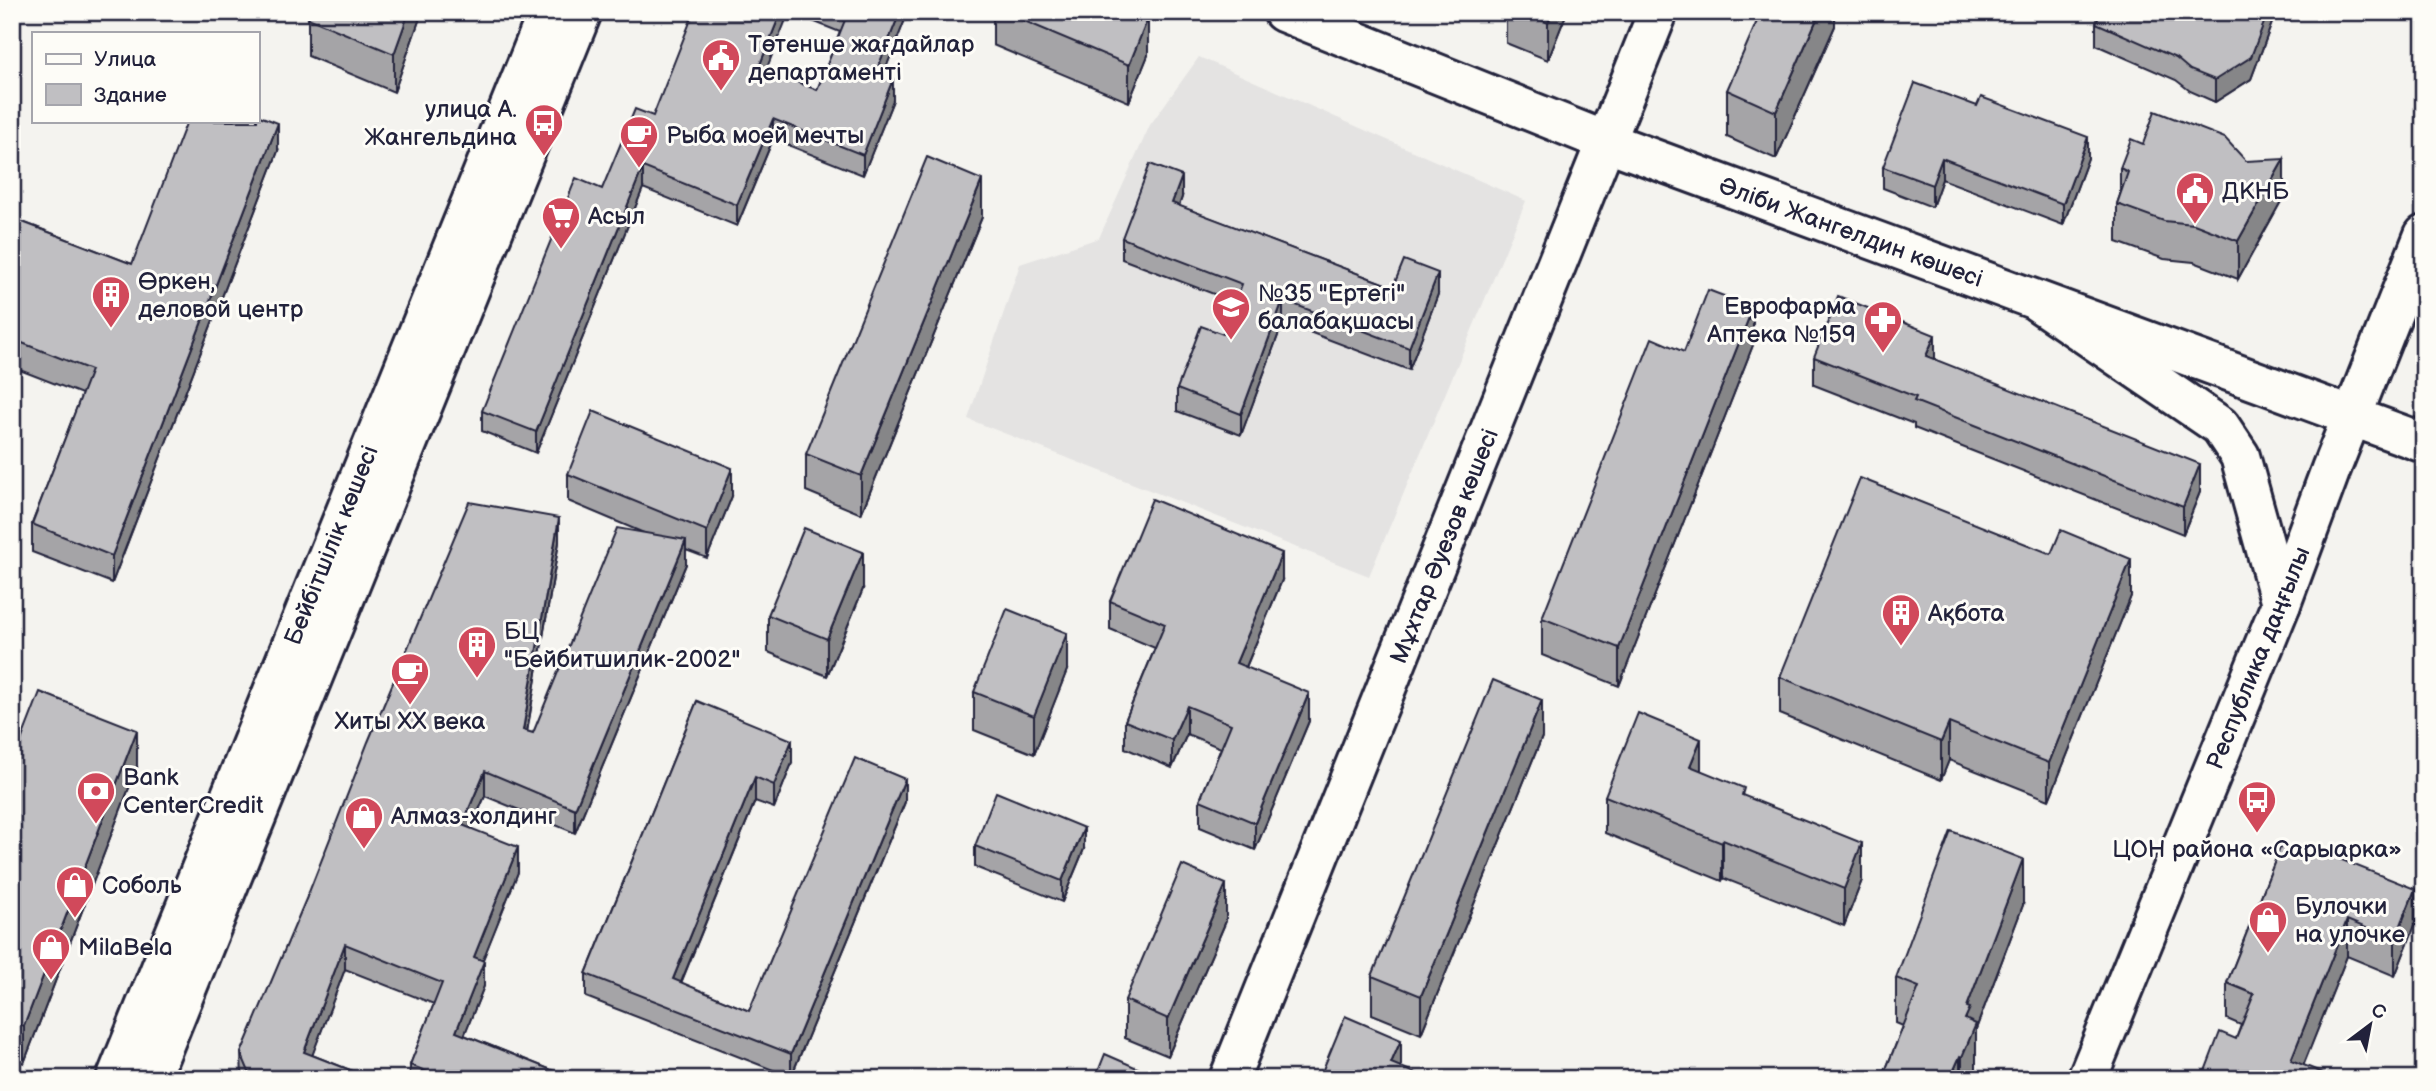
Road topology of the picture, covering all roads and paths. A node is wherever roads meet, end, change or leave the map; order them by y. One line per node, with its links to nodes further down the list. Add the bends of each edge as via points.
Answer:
1 (548, 12): 11 (main road, Бейбітшілік көшесі)
2 (582, 12): 12 (main road, Бейбітшілік көшесі)
3 (1283, 12): 5 (main road, Әліби Жангелдин көшесі)
4 (1658, 12): 5 (main road, Мұхтар Әуезов көшесі)
5 (1605, 141): 7 (main road, Әліби Жангелдин көшесі); 13 (main road, Мұхтар Әуезов көшесі)
6 (2424, 235): 8 (main road, Республика даңғылы)
7 (2038, 302): 8 (main road, Әліби Жангелдин көшесі); 10 (main road, via 2220,426 2240,456)
8 (2354, 416): 9 (main road, Әліби Жангелдин көшесі); 10 (main road, Республика даңғылы)
9 (2424, 443)
10 (2281, 604): 14 (main road, Республика даңғылы)
11 (116, 1079)
12 (150, 1079)
13 (1229, 1079)
14 (2087, 1079)

